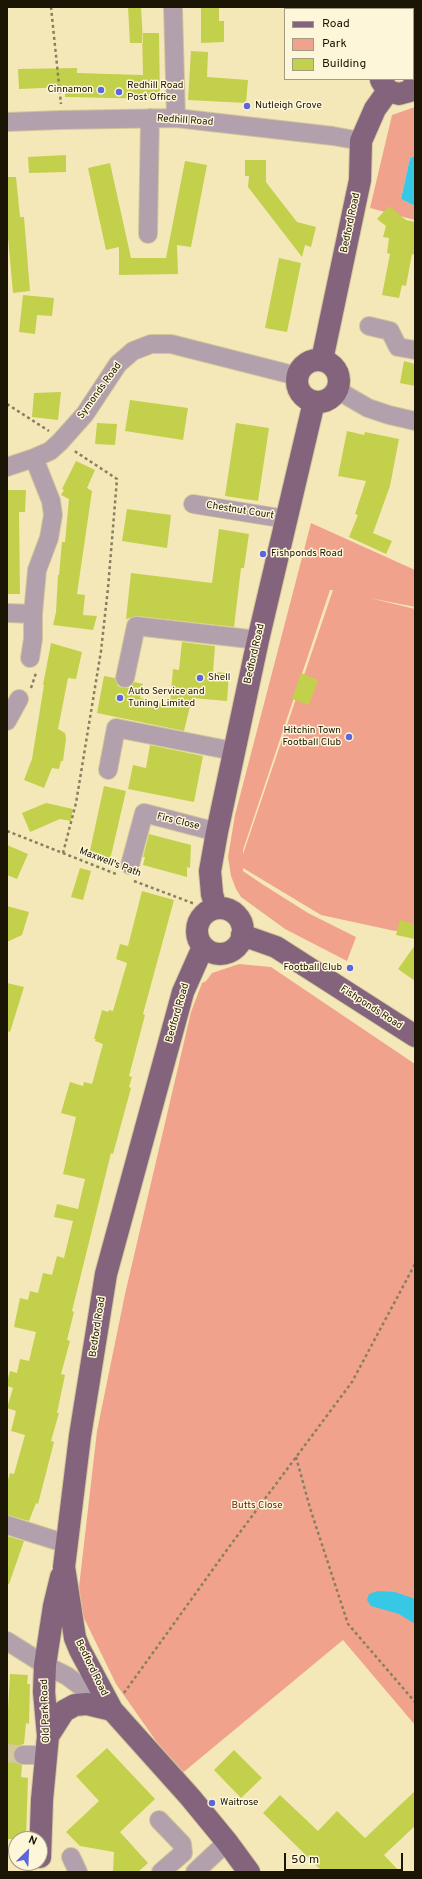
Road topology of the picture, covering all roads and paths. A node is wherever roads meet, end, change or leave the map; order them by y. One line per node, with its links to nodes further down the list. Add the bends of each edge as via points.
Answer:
1 (51, 7): 7 (path, via 60,85)
2 (173, 7): 6 (street)
3 (415, 83): 4 (main road, via 410,91 394,94)
4 (385, 85): 9 (main road, Bedford Road)
5 (150, 118): 6 (street, Redhill Road); 7 (street, Redhill Road); 10 (street)
6 (176, 118): 9 (street, Redhill Road)
7 (61, 120): 8 (street, Redhill Road)
8 (7, 122)
9 (361, 141): 13 (main road, Bedford Road, via 360,180)
10 (148, 234)
11 (369, 326): 12 (street, via 390,330 398,347)
12 (415, 350)
13 (322, 360): 14 (main road, via 314,360 303,365); 15 (main road, via 337,371)
14 (297, 376): 16 (main road, via 300,393); 19 (street, Symonds Road, via 171,344 151,344 133,351 118,364 85,414)
15 (337, 390): 16 (main road, via 325,402); 18 (street, via 368,408)
16 (314, 402): 23 (main road, Bedford Road)
17 (7, 404): 19 (path, via 46,429)
18 (415, 420)
19 (60, 442): 20 (street, Symonds Road, via 50,451); 35 (path, via 117,479 100,651 76,803)
20 (34, 458): 21 (street, Symonds Road); 25 (street, via 53,515 49,538 37,570)
21 (7, 467)
22 (193, 504): 23 (street, Chestnut Court)
23 (286, 519): 26 (main road, Bedford Road)
24 (7, 613): 25 (street)
25 (33, 614): 27 (street, via 34,639)
26 (258, 640): 28 (street, via 136,626); 31 (main road, Bedford Road)
27 (30, 658): 29 (path, via 39,664 29,696)
28 (125, 678)
29 (19, 699): 30 (street)
30 (7, 721)
31 (233, 751): 32 (street, via 116,728); 34 (main road, Bedford Road)
32 (108, 770)
33 (7, 831): 35 (path, Maxwell's Path)
34 (217, 832): 36 (street, Firs Close, via 144,813); 37 (main road, Bedford Road, via 210,871)
35 (63, 853): 36 (path, Maxwell's Path)
36 (126, 873): 37 (path, Maxwell's Path)
37 (211, 910): 38 (main road, via 223,908 236,914 242,927); 39 (main road, via 202,916 197,928 197,935)
38 (242, 935): 39 (main road, via 236,947 223,953 216,953); 40 (main road, Fishponds Road, via 276,947)
39 (203, 947): 44 (main road, Bedford Road, via 183,992 106,1274 80,1436)
40 (415, 1036)
41 (415, 1265): 42 (path, via 352,1382)
42 (296, 1457): 48 (path, via 348,1624); 49 (path)
43 (7, 1525): 44 (street)
44 (67, 1544): 45 (main road, Bedford Road)
45 (64, 1567): 47 (main road, Old Park Road, via 54,1606); 49 (main road, Bedford Road, via 75,1638)
46 (7, 1641): 47 (street, Bedford Road)
47 (45, 1665): 49 (street, Bedford Road, via 67,1676); 50 (main road, Old Park Road)
48 (415, 1702)
49 (112, 1710): 50 (main road, Bedford Road, via 87,1704 75,1705 64,1711); 54 (main road, Bedford Road)
50 (47, 1746): 51 (street); 53 (main road, Old Park Road)
51 (23, 1755)
52 (159, 1820): 55 (street, via 182,1844)
53 (41, 1831)
54 (227, 1842): 56 (street); 58 (main road, Bedford Road)
55 (183, 1853): 56 (street); 57 (street)
56 (200, 1868)
57 (161, 1872)
58 (249, 1872)

